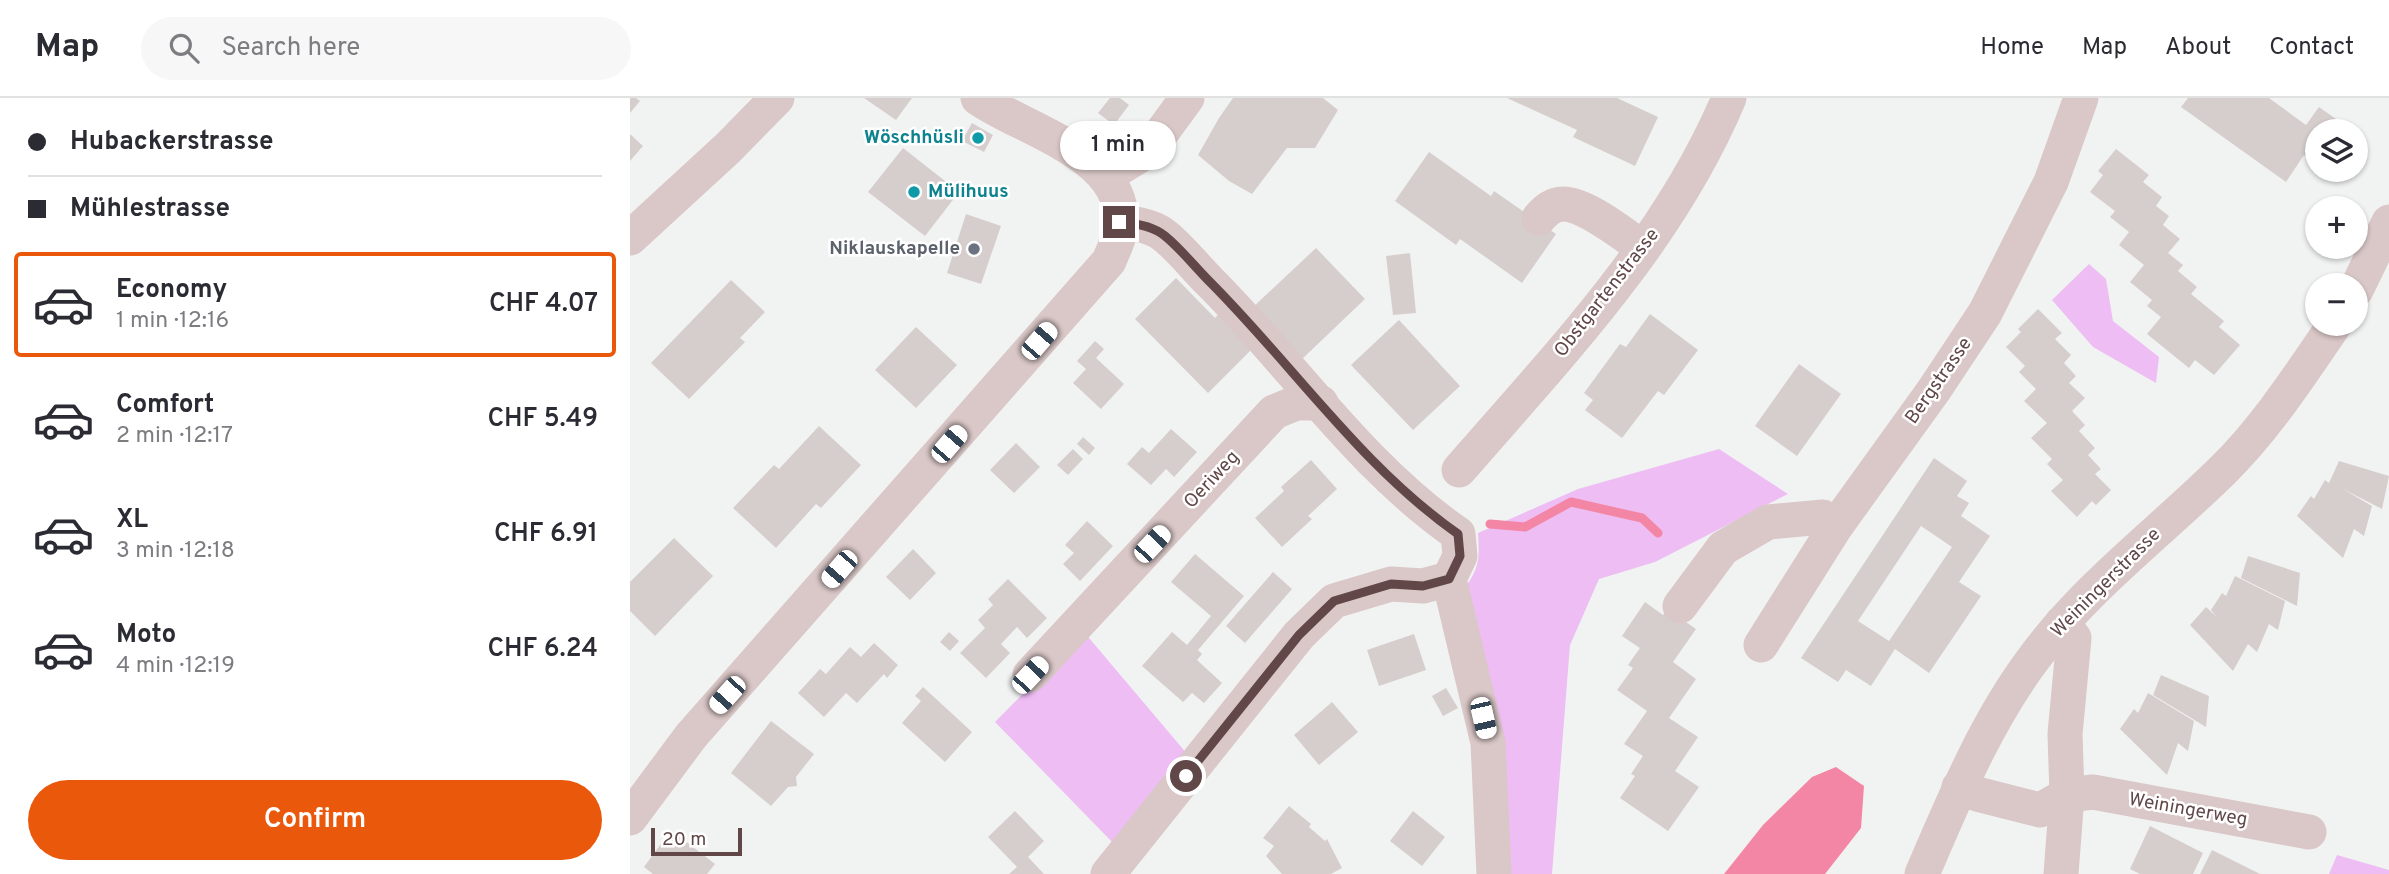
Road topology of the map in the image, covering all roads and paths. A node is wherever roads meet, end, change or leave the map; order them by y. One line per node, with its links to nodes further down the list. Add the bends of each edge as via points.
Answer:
1 (777, 98): 10 (street)
2 (978, 98): 6 (street, via 1064,144)
3 (1187, 98): 6 (street, via 1149,150)
4 (1729, 98): 11 (street, Obstgartenstrasse, via 1684,184)
5 (2081, 98): 16 (street, Bergstrasse, via 2051,182 1985,313)
6 (1106, 176): 7 (street)
7 (1120, 215): 14 (street, via 1163,234); 24 (street, via 1119,235 1109,261 691,736)
8 (1539, 218): 11 (street, via 1554,206 1575,206)
9 (2389, 222): 12 (street)
10 (630, 239)
11 (1643, 248): 15 (street, Obstgartenstrasse, via 1572,341)
12 (2364, 273)
13 (2327, 336): 19 (street, Weiningerstrasse, via 2283,400 2224,470)
14 (1321, 403): 17 (street, via 1396,485 1458,534 1460,556); 21 (street, Oeriweg, via 1296,403 1274,412)
15 (1459, 470)
16 (1836, 526): 18 (street, via 1823,517 1768,522 1723,548); 20 (street, Bergstrasse)
17 (1449, 579): 26 (street, via 1423,586 1391,584 1334,601 1299,635); 27 (street, via 1488,743)
18 (1680, 606)
19 (2062, 623): 22 (street, Weiningerstrasse, via 1999,712); 23 (street, via 2074,638 2065,734)
20 (1761, 645)
21 (1030, 675)
22 (1959, 786): 23 (street, Weiningerweg, via 2040,810); 28 (street, Weiningerstrasse)
23 (2067, 795): 25 (street, Weiningerweg, via 2093,792); 29 (street)
24 (630, 818)
25 (2309, 832)
26 (1108, 874)
27 (1494, 874)
28 (1922, 874)
29 (2061, 874)

